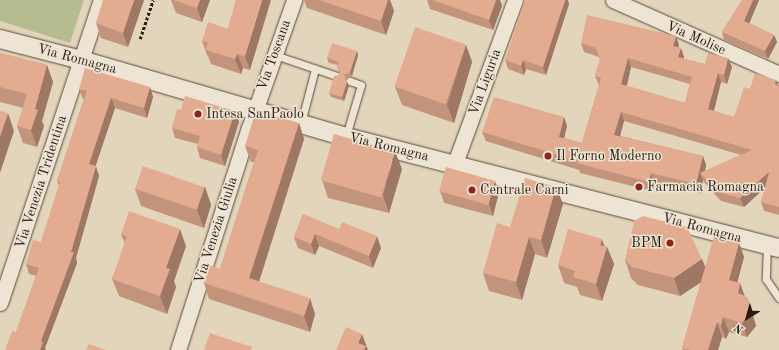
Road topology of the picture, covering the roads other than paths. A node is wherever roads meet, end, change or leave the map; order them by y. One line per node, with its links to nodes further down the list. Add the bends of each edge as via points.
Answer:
1 (101, 0): 7 (street, Via Venezia Tridentina)
2 (294, 0): 6 (street, Via Toscana)
3 (515, 0): 15 (street, Via Liguria)
4 (613, 0): 9 (street, Via Molise)
5 (0, 39): 7 (street, Via Romagna)
6 (275, 55): 8 (lane); 12 (street, Via Toscana)
7 (81, 60): 12 (street, Via Romagna); 18 (street, Via Venezia Tridentina)
8 (315, 69): 10 (lane); 13 (lane)
9 (779, 74)
10 (337, 76)
11 (350, 81): 14 (lane, via 361,85)
12 (255, 110): 13 (street, Via Romagna); 19 (street, Via Venezia Giulia)
13 (301, 124): 14 (street, Via Romagna)
14 (346, 137): 15 (street, Via Romagna)
15 (456, 163): 16 (street, Via Romagna)
16 (773, 247): 17 (lane, via 766,279)
17 (779, 298)
18 (0, 304)
19 (178, 350)

